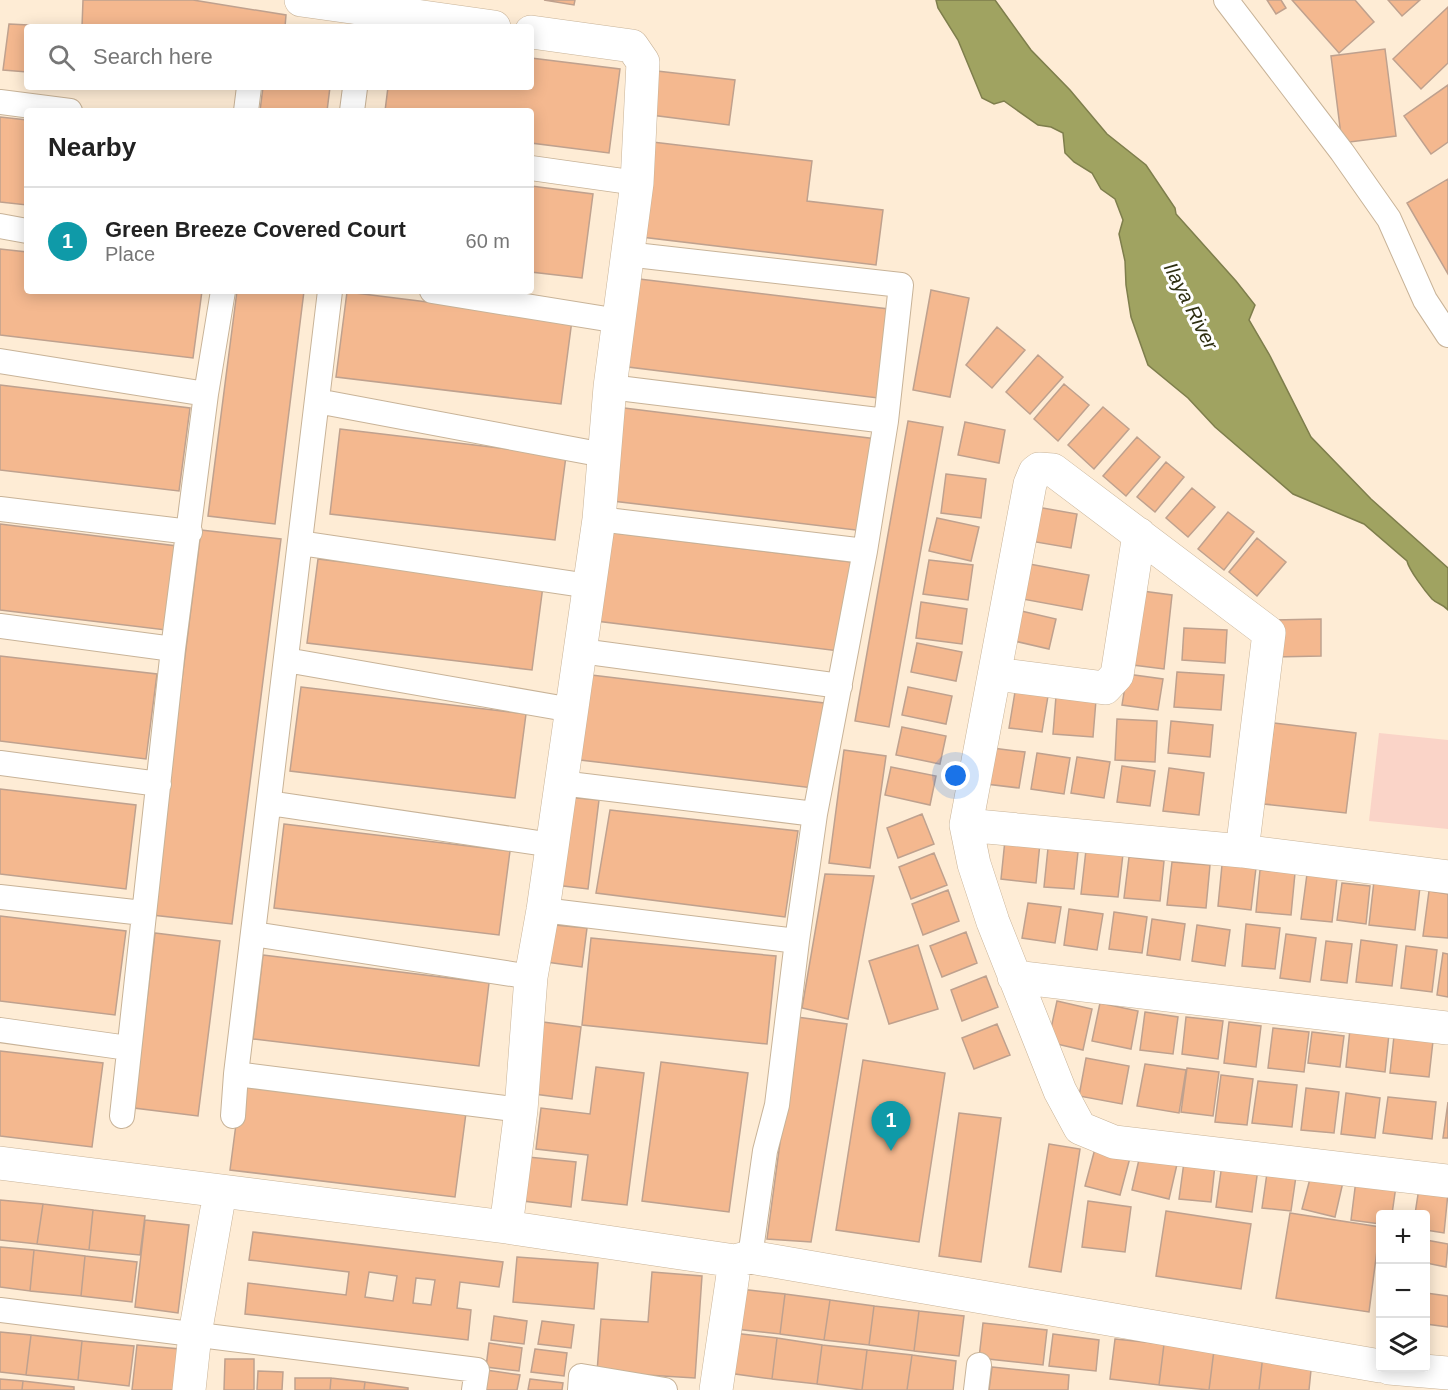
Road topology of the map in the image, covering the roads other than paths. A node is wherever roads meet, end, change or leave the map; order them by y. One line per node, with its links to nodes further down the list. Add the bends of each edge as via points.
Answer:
1 (301, 0): 3 (street)
2 (1226, 0): 20 (lane, via 1389,219 1425,300)
3 (473, 24)
4 (534, 32): 12 (street, via 632,46 643,62)
5 (249, 90): 9 (lane)
6 (355, 90): 10 (lane)
7 (0, 102): 8 (lane)
8 (47, 108)
9 (246, 108)
10 (352, 108)
11 (534, 168): 12 (lane)
12 (637, 183): 15 (street)
13 (0, 226): 14 (lane)
14 (24, 230)
15 (626, 254): 19 (street); 25 (lane, via 901,285)
16 (223, 294): 23 (lane)
17 (330, 294): 24 (lane)
18 (451, 294): 19 (lane)
19 (618, 321): 22 (street)
20 (1448, 335)
21 (0, 361): 23 (lane)
22 (610, 387): 25 (lane); 26 (street)
23 (206, 394): 29 (lane)
24 (317, 401): 26 (lane); 31 (lane)
25 (886, 421): 32 (lane)
26 (604, 455): 28 (street)
27 (0, 509): 29 (lane)
28 (599, 519): 32 (lane); 33 (street)
29 (190, 532): 35 (lane)
30 (1139, 534): 38 (street, via 1117,675 1112,682 1105,688); 38 (street, via 1053,470 1035,472); 48 (street, via 1269,633)
31 (300, 543): 33 (lane); 37 (lane)
32 (866, 551): 39 (lane)
33 (589, 586): 36 (street)
34 (0, 626): 35 (lane)
35 (173, 649): 43 (lane)
36 (581, 651): 39 (lane); 40 (street)
37 (286, 660): 40 (lane); 44 (lane)
38 (995, 674): 46 (street)
39 (840, 686): 45 (lane)
40 (572, 710): 42 (street)
41 (0, 763): 43 (lane)
42 (561, 783): 45 (lane); 47 (street)
43 (159, 784): 52 (lane)
44 (269, 803): 47 (lane); 53 (lane)
45 (815, 814): 54 (lane)
46 (966, 825): 48 (street); 55 (street, via 974,864)
47 (552, 845): 51 (street)
48 (1242, 851): 49 (street)
49 (1448, 877)
50 (0, 897): 52 (lane)
51 (543, 910): 54 (lane); 56 (street)
52 (144, 913): 59 (lane)
53 (254, 934): 56 (lane); 60 (lane)
54 (797, 941): 68 (lane, via 777,1105)
55 (1014, 977): 57 (street); 65 (street, via 1060,1092 1080,1128 1114,1142)
56 (531, 978): 61 (street)
57 (1448, 1028)
58 (0, 1030): 59 (lane)
59 (128, 1048): 62 (lane)
60 (236, 1074): 61 (lane); 63 (lane)
61 (521, 1110): 67 (street)
62 (122, 1116)
63 (233, 1116)
64 (0, 1163): 66 (street)
65 (1448, 1181)
66 (220, 1192): 67 (street); 70 (street)
67 (506, 1227): 68 (street)
68 (742, 1259): 72 (street); 78 (street)
69 (0, 1310): 70 (lane)
70 (195, 1334): 74 (street); 75 (lane, via 477,1370)
71 (979, 1365): 79 (lane)
72 (1392, 1373): 73 (street)
73 (1448, 1373)
74 (189, 1390)
75 (474, 1390)
76 (580, 1390): 77 (lane, via 581,1376)
77 (665, 1390)
78 (716, 1390)
79 (976, 1390)

